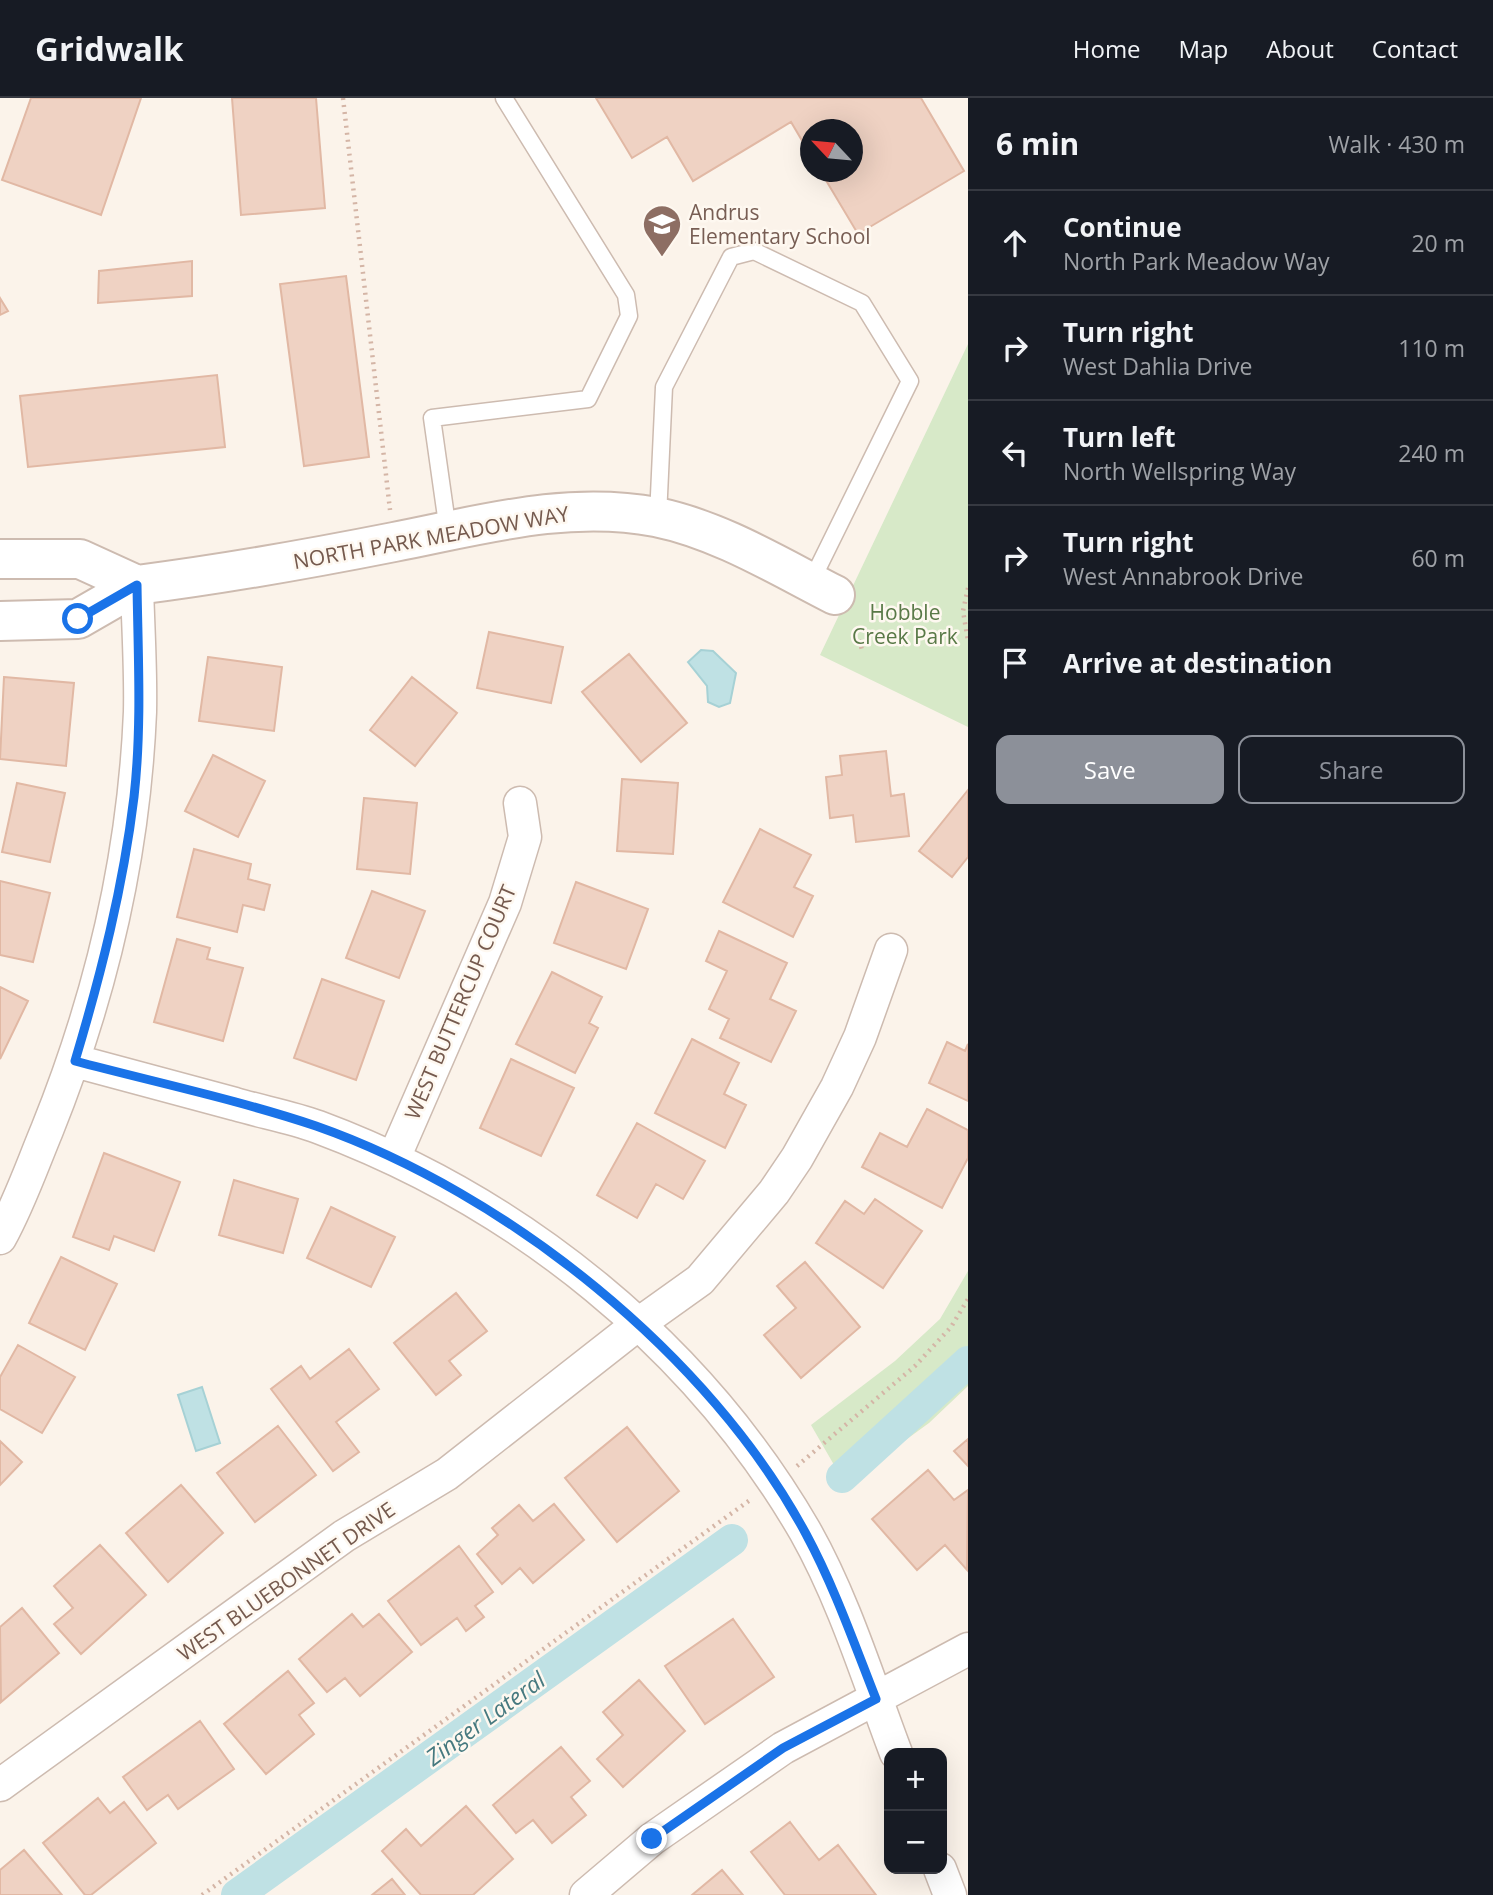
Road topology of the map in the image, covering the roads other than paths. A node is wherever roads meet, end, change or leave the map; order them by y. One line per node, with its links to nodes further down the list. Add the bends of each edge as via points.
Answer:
1 (504, 98): 3 (lane, via 626,295 629,316 587,399 432,418)
2 (658, 518): 3 (street, NORTH PARK MEADOW WAY, via 624,512 556,512); 6 (street, NORTH PARK MEADOW WAY, via 723,538); 6 (lane, via 664,387 731,257 754,251 862,303 910,381)
3 (448, 531): 5 (street, NORTH PARK MEADOW WAY, via 240,572)
4 (0, 559): 5 (street, via 80,559)
5 (137, 585): 7 (street, NORTH PARK MEADOW WAY, via 78,619); 10 (street, via 140,710 134,795 105,961)
6 (823, 589)
7 (0, 621)
8 (520, 803): 11 (street, WEST BUTTERCUP COURT, via 525,837 505,903)
9 (891, 950): 13 (street, WEST BLUEBONNET DRIVE, via 843,1074 797,1158 699,1280)
10 (75, 1061): 11 (street, via 315,1126); 12 (street)
11 (394, 1158): 13 (street, via 486,1207 594,1283)
12 (0, 1238)
13 (637, 1325): 15 (street, via 734,1426 805,1532); 17 (street, WEST BLUEBONNET DRIVE, via 446,1474 344,1536)
14 (968, 1649): 15 (street)
15 (876, 1699): 16 (street); 19 (street, via 783,1748 727,1785 652,1839)
16 (894, 1748)
17 (0, 1784)
18 (942, 1874): 20 (street)
19 (586, 1895)
20 (950, 1895)

